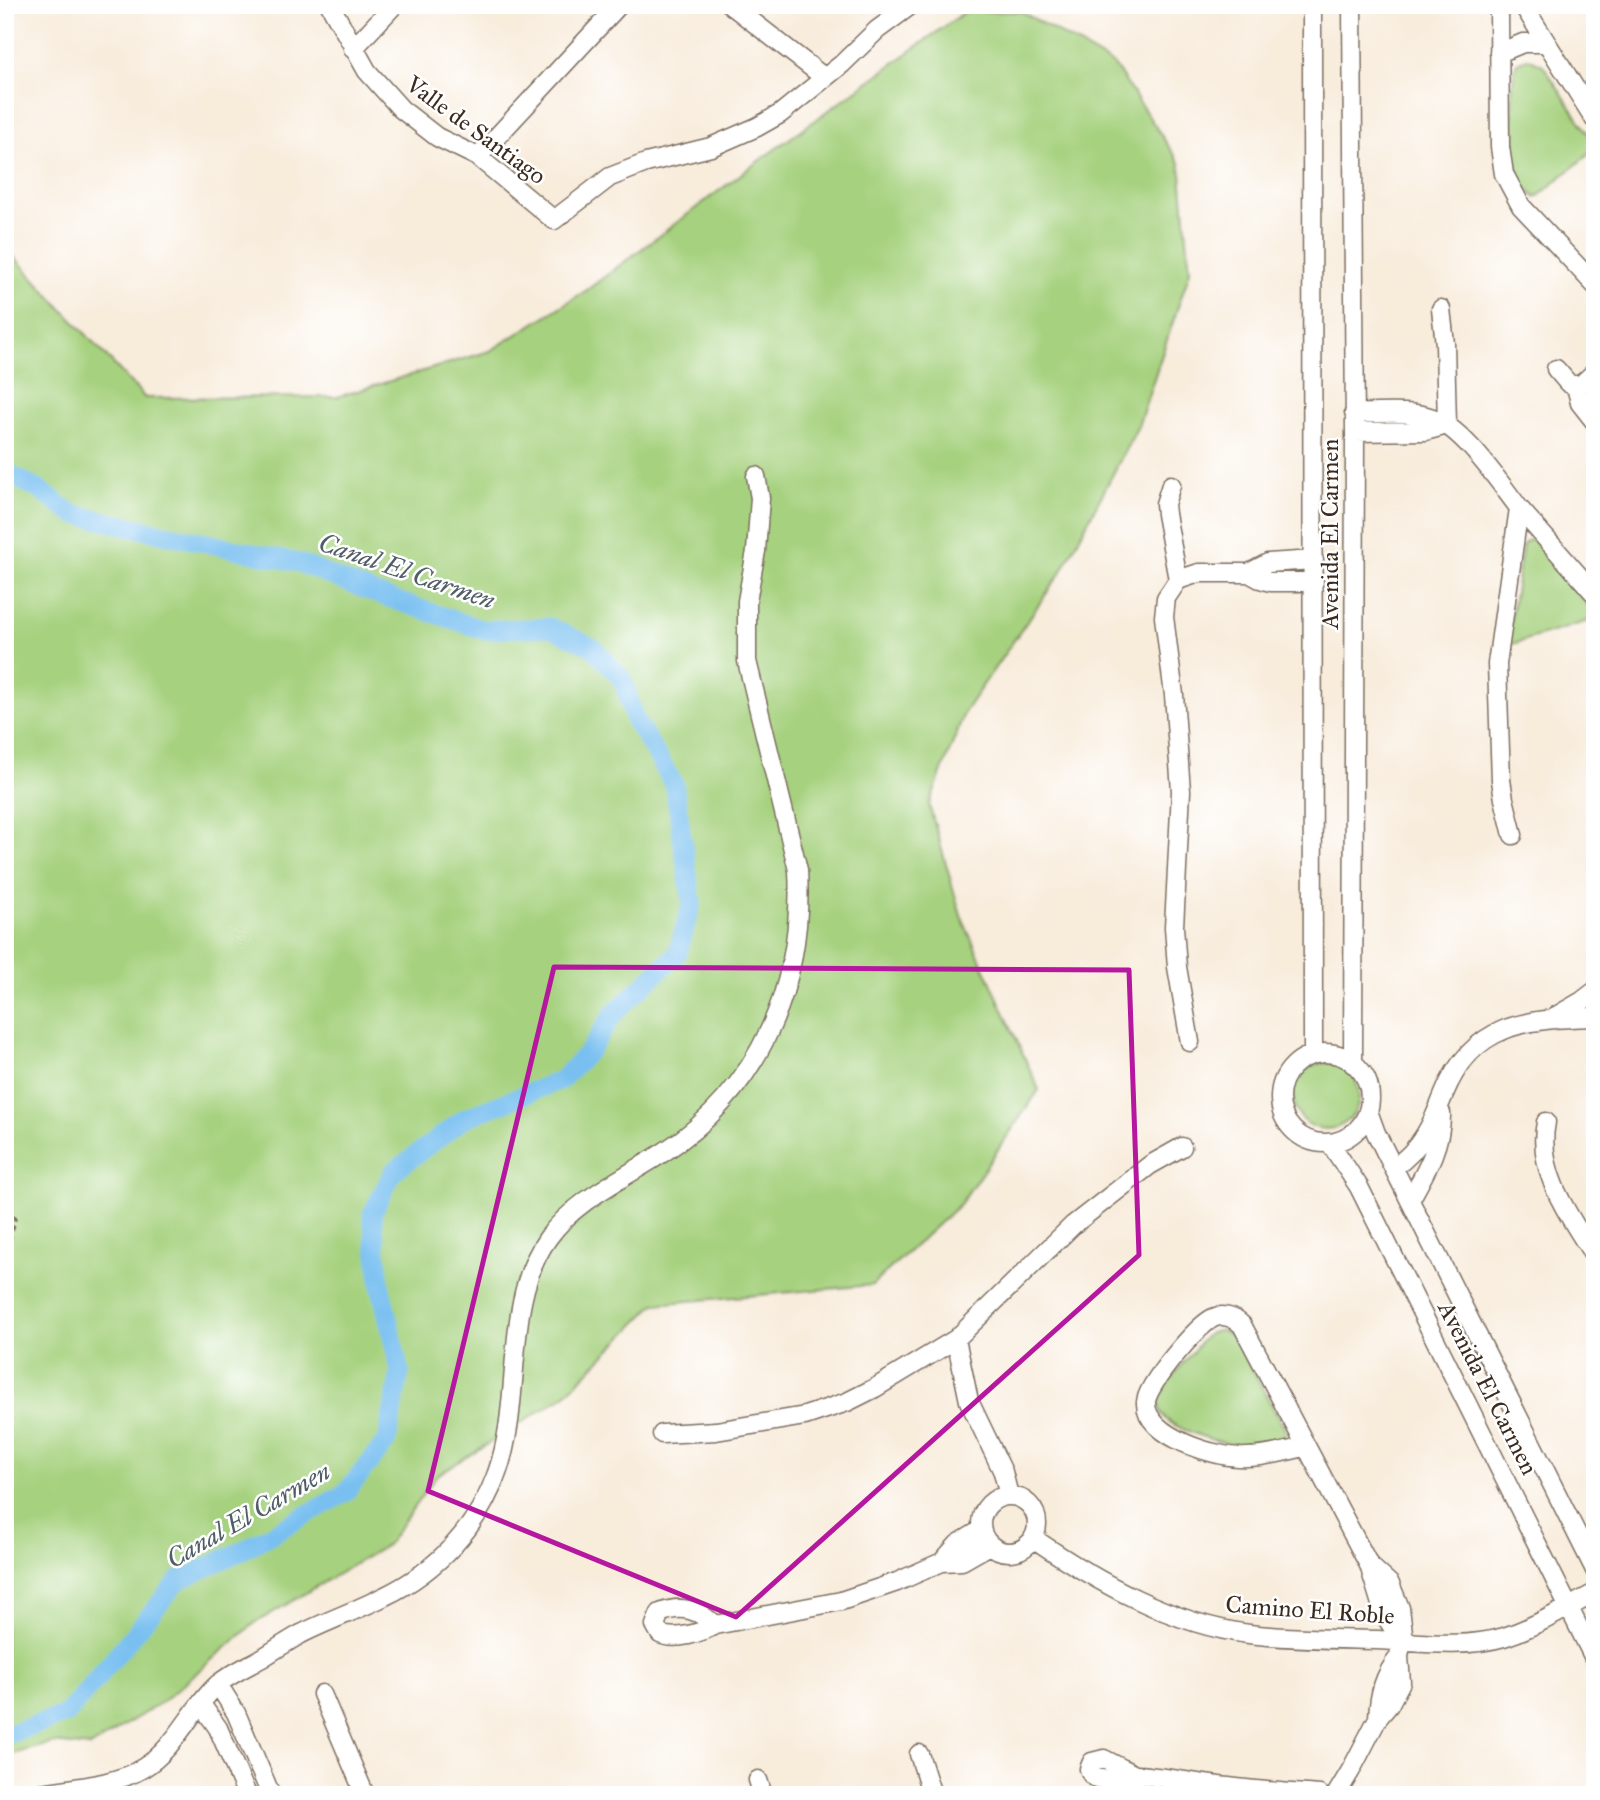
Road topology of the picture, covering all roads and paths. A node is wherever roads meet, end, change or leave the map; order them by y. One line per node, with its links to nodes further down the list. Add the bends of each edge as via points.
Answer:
1 (330, 5): 11 (street, Valle de Santiago)
2 (394, 5): 11 (street)
3 (619, 5): 15 (street)
4 (732, 5): 13 (street)
5 (911, 5): 13 (street)
6 (1312, 5): 28 (street, Avenida El Carmen)
7 (1352, 5): 21 (street, Avenida El Carmen)
8 (1499, 5): 12 (street)
9 (1523, 5): 10 (street)
10 (1546, 43): 12 (street, via 1523,43); 14 (street)
11 (353, 49): 15 (street, Valle de Santiago, via 401,109 437,137)
12 (1499, 53): 16 (street, via 1501,161 1509,187 1521,206)
13 (825, 78): 15 (street, Valle de Santiago, via 802,99 757,127 711,147 610,177 554,219)
14 (1595, 120)
15 (478, 157)
16 (1595, 285)
17 (1441, 309): 23 (street)
18 (1556, 369): 20 (street)
19 (1595, 372): 20 (street)
20 (1576, 386): 22 (street, via 1580,403)
21 (1354, 414): 23 (street, via 1423,415); 24 (street, Avenida El Carmen)
22 (1595, 422)
23 (1447, 425): 24 (street, via 1425,431); 27 (street, via 1476,453)
24 (1355, 432): 39 (street, Avenida El Carmen)
25 (756, 476): 62 (street, via 760,498 757,551 747,601 747,661 799,870 800,896 794,960 774,1021 747,1071 710,1115 666,1151 575,1209 538,1255 525,1287 504,1453 480,1510 454,1545 403,1587 300,1634)
26 (1171, 485): 30 (street, via 1166,513)
27 (1519, 508): 32 (street); 33 (street, via 1497,664 1501,779)
28 (1314, 560): 29 (street, via 1268,563); 31 (street, Avenida El Carmen)
29 (1249, 573): 30 (street, via 1215,571); 31 (street, via 1265,581)
30 (1178, 580): 37 (street, via 1166,598 1164,617 1181,762 1174,927)
31 (1314, 582): 38 (street, Avenida El Carmen)
32 (1595, 594)
33 (1513, 835)
34 (1595, 990): 36 (street)
35 (1595, 1017): 36 (street)
36 (1553, 1018): 40 (street, via 1502,1029 1480,1044 1457,1069)
37 (1191, 1042)
38 (1313, 1055): 39 (street, via 1334,1055); 43 (street, via 1287,1074 1281,1106 1298,1134)
39 (1353, 1063): 41 (street, via 1366,1081)
40 (1440, 1106): 45 (street, via 1414,1151); 47 (street, via 1438,1142)
41 (1368, 1111): 43 (street, via 1351,1135); 45 (street, Avenida El Carmen)
42 (1546, 1122): 48 (street, via 1542,1147 1548,1171)
43 (1329, 1143): 58 (street, Avenida El Carmen, via 1359,1187)
44 (1182, 1147): 50 (street, via 1150,1165 1073,1225)
45 (1394, 1167): 47 (street, Avenida El Carmen)
46 (5, 1187): 49 (path, via 15,1220)
47 (1410, 1200): 56 (street, Avenida El Carmen)
48 (1595, 1257)
49 (5, 1262)
50 (956, 1339): 51 (street, via 876,1388 826,1410 716,1431); 53 (street, via 969,1401 1003,1472)
51 (662, 1434)
52 (1305, 1447): 52 (street, via 1246,1331 1232,1318 1219,1317 1206,1324 1164,1369 1147,1396 1148,1415 1157,1426 1174,1438 1214,1453 1246,1458); 60 (street, via 1369,1565 1396,1596 1402,1622)
53 (1009, 1496): 54 (street, via 987,1507 981,1522); 55 (street, via 1024,1502 1035,1514)
54 (986, 1538): 55 (street, via 1005,1552 1021,1549); 59 (street, via 958,1544 943,1562 841,1601)
55 (1033, 1538): 60 (street, Camino El Roble, via 1125,1593 1203,1625)
56 (1595, 1570)
57 (1595, 1593): 58 (street, Camino El Roble)
58 (1568, 1607): 60 (street, Camino El Roble, via 1486,1641); 61 (street, Avenida El Carmen)
59 (715, 1625)
60 (1401, 1649): 74 (street, via 1385,1676 1378,1718)
61 (1595, 1661)
62 (218, 1684): 64 (street); 68 (street, via 236,1713)
63 (322, 1694): 71 (street)
64 (201, 1704): 69 (street, via 170,1745 144,1768 114,1781); 70 (street, via 218,1728)
65 (919, 1754): 72 (street)
66 (1133, 1774): 67 (street)
67 (1232, 1791): 73 (street)
68 (269, 1794)
69 (29, 1795)
70 (247, 1795)
71 (365, 1795)
72 (932, 1795)
73 (1320, 1795)
74 (1336, 1795)

